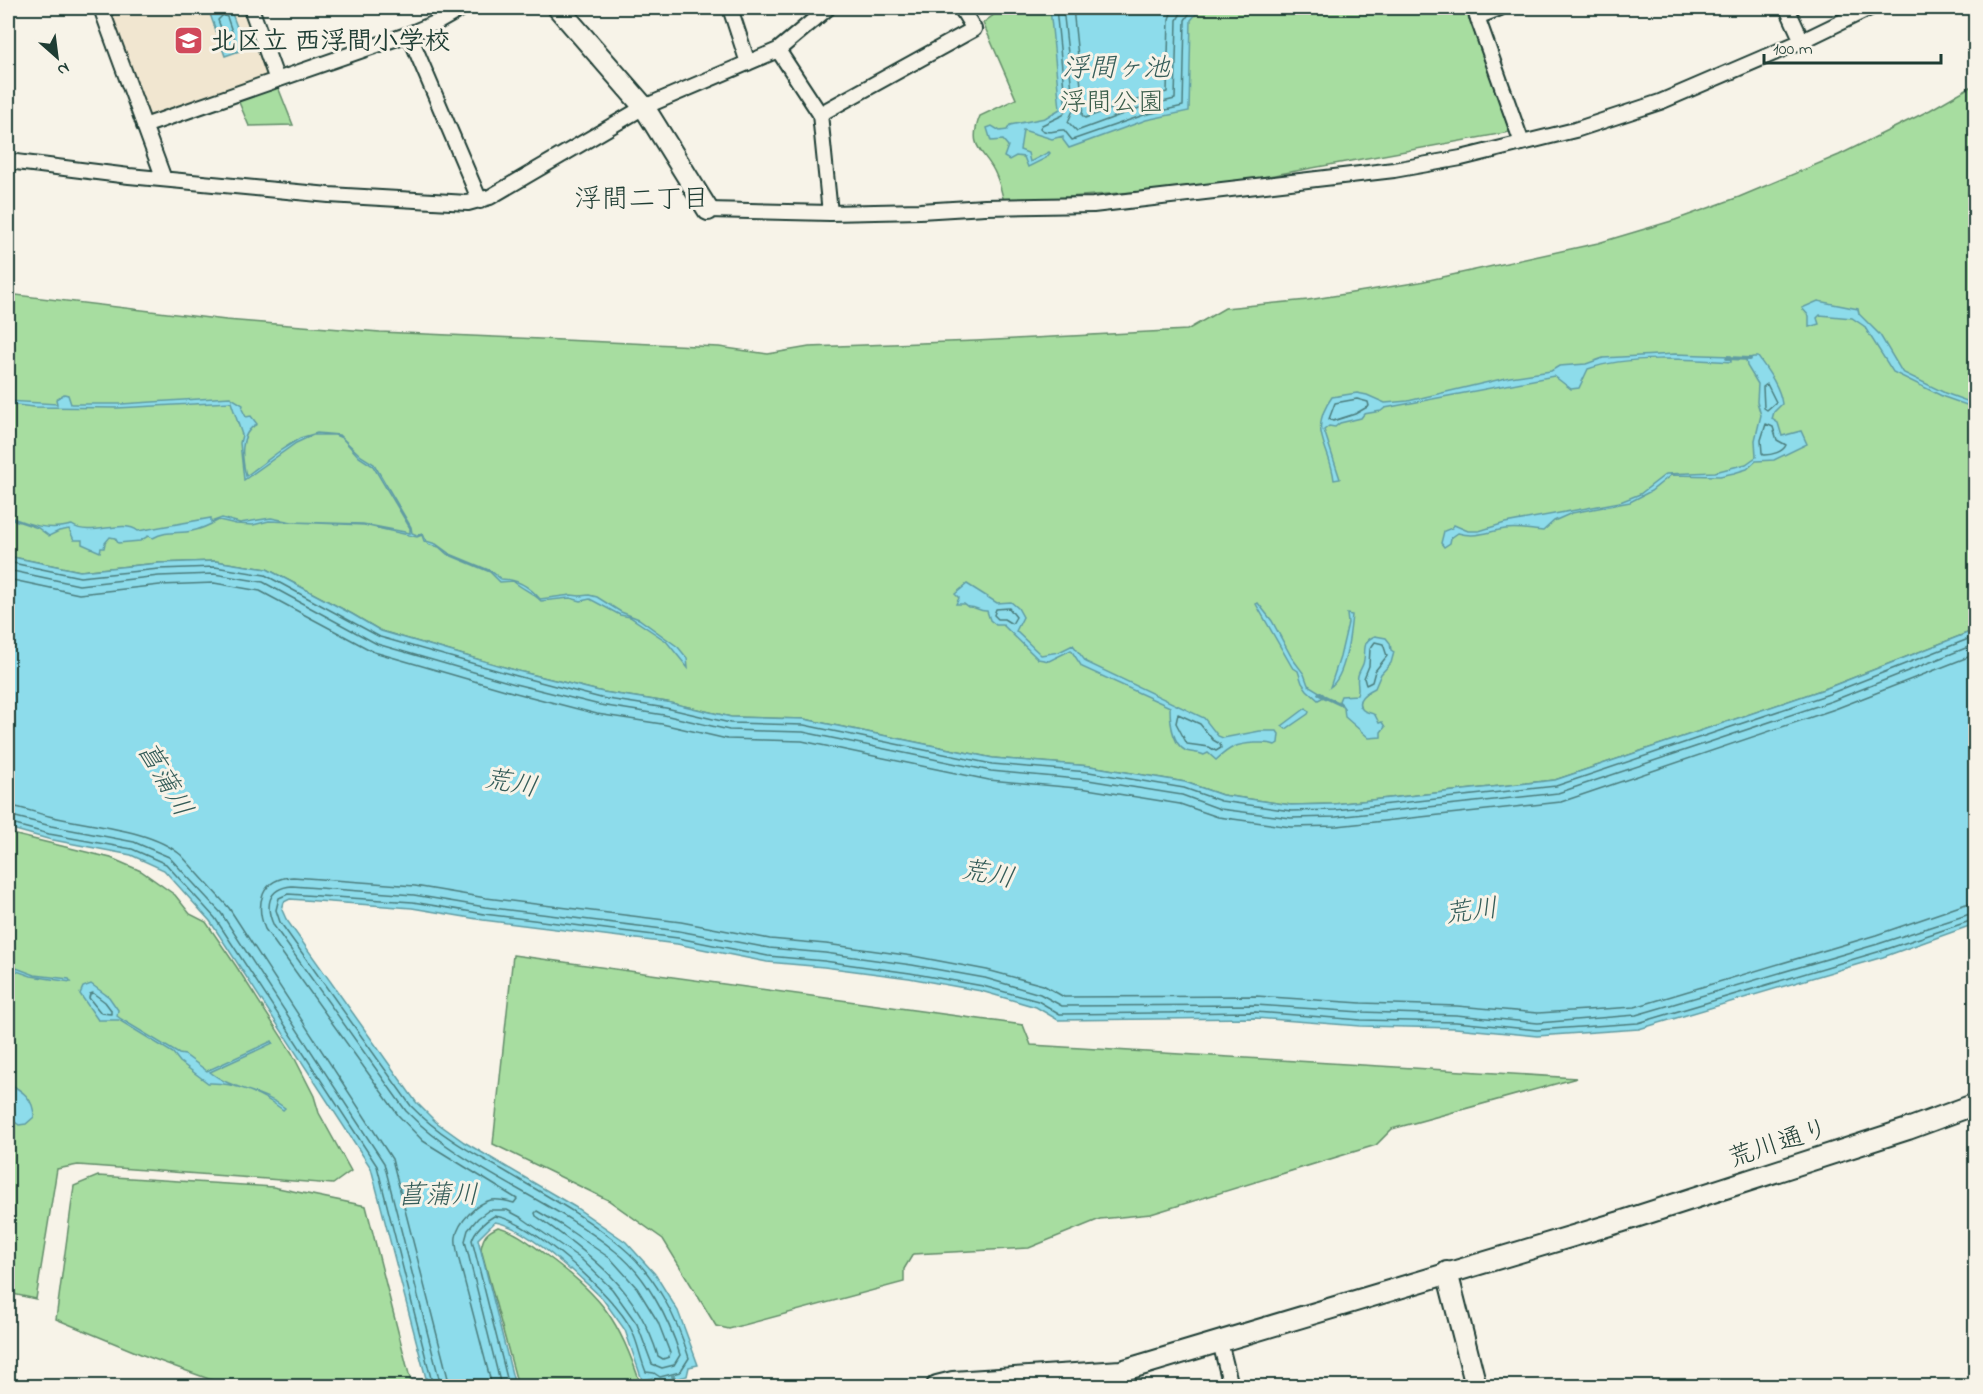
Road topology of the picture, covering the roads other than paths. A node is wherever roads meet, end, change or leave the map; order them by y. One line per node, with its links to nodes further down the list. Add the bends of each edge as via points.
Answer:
1 (100, 8): 19 (street)
2 (251, 8): 16 (street)
3 (463, 8): 12 (street)
4 (558, 8): 17 (street)
5 (730, 8): 15 (street)
6 (828, 8): 14 (street)
7 (961, 8): 18 (street, via 974,29)
8 (1500, 8): 11 (street)
9 (1787, 8): 13 (street)
10 (1870, 8): 13 (street)
11 (1476, 12): 20 (street)
12 (409, 34): 16 (street); 23 (street)
13 (1802, 41): 20 (street, via 1660,102)
14 (778, 50): 15 (street); 18 (street)
15 (747, 63): 17 (street)
16 (277, 80): 19 (street)
17 (644, 107): 23 (street); 24 (street)
18 (820, 114): 25 (street)
19 (144, 126): 22 (street)
20 (1522, 143): 25 (street, via 1394,170 1093,205)
21 (8, 161): 22 (street)
22 (164, 179): 23 (street, via 376,198)
23 (480, 201)
24 (708, 210): 25 (street)
25 (830, 213)
26 (1976, 1104): 27 (street, 荒川通り, via 1597,1229)
27 (1447, 1272): 28 (street, 荒川通り); 33 (street)
28 (1220, 1342): 29 (street, 荒川通り); 32 (street)
29 (1121, 1371): 30 (street, 荒川通り); 31 (street, via 1102,1381)
30 (937, 1386)
31 (1076, 1386)
32 (1231, 1386)
33 (1476, 1386)

